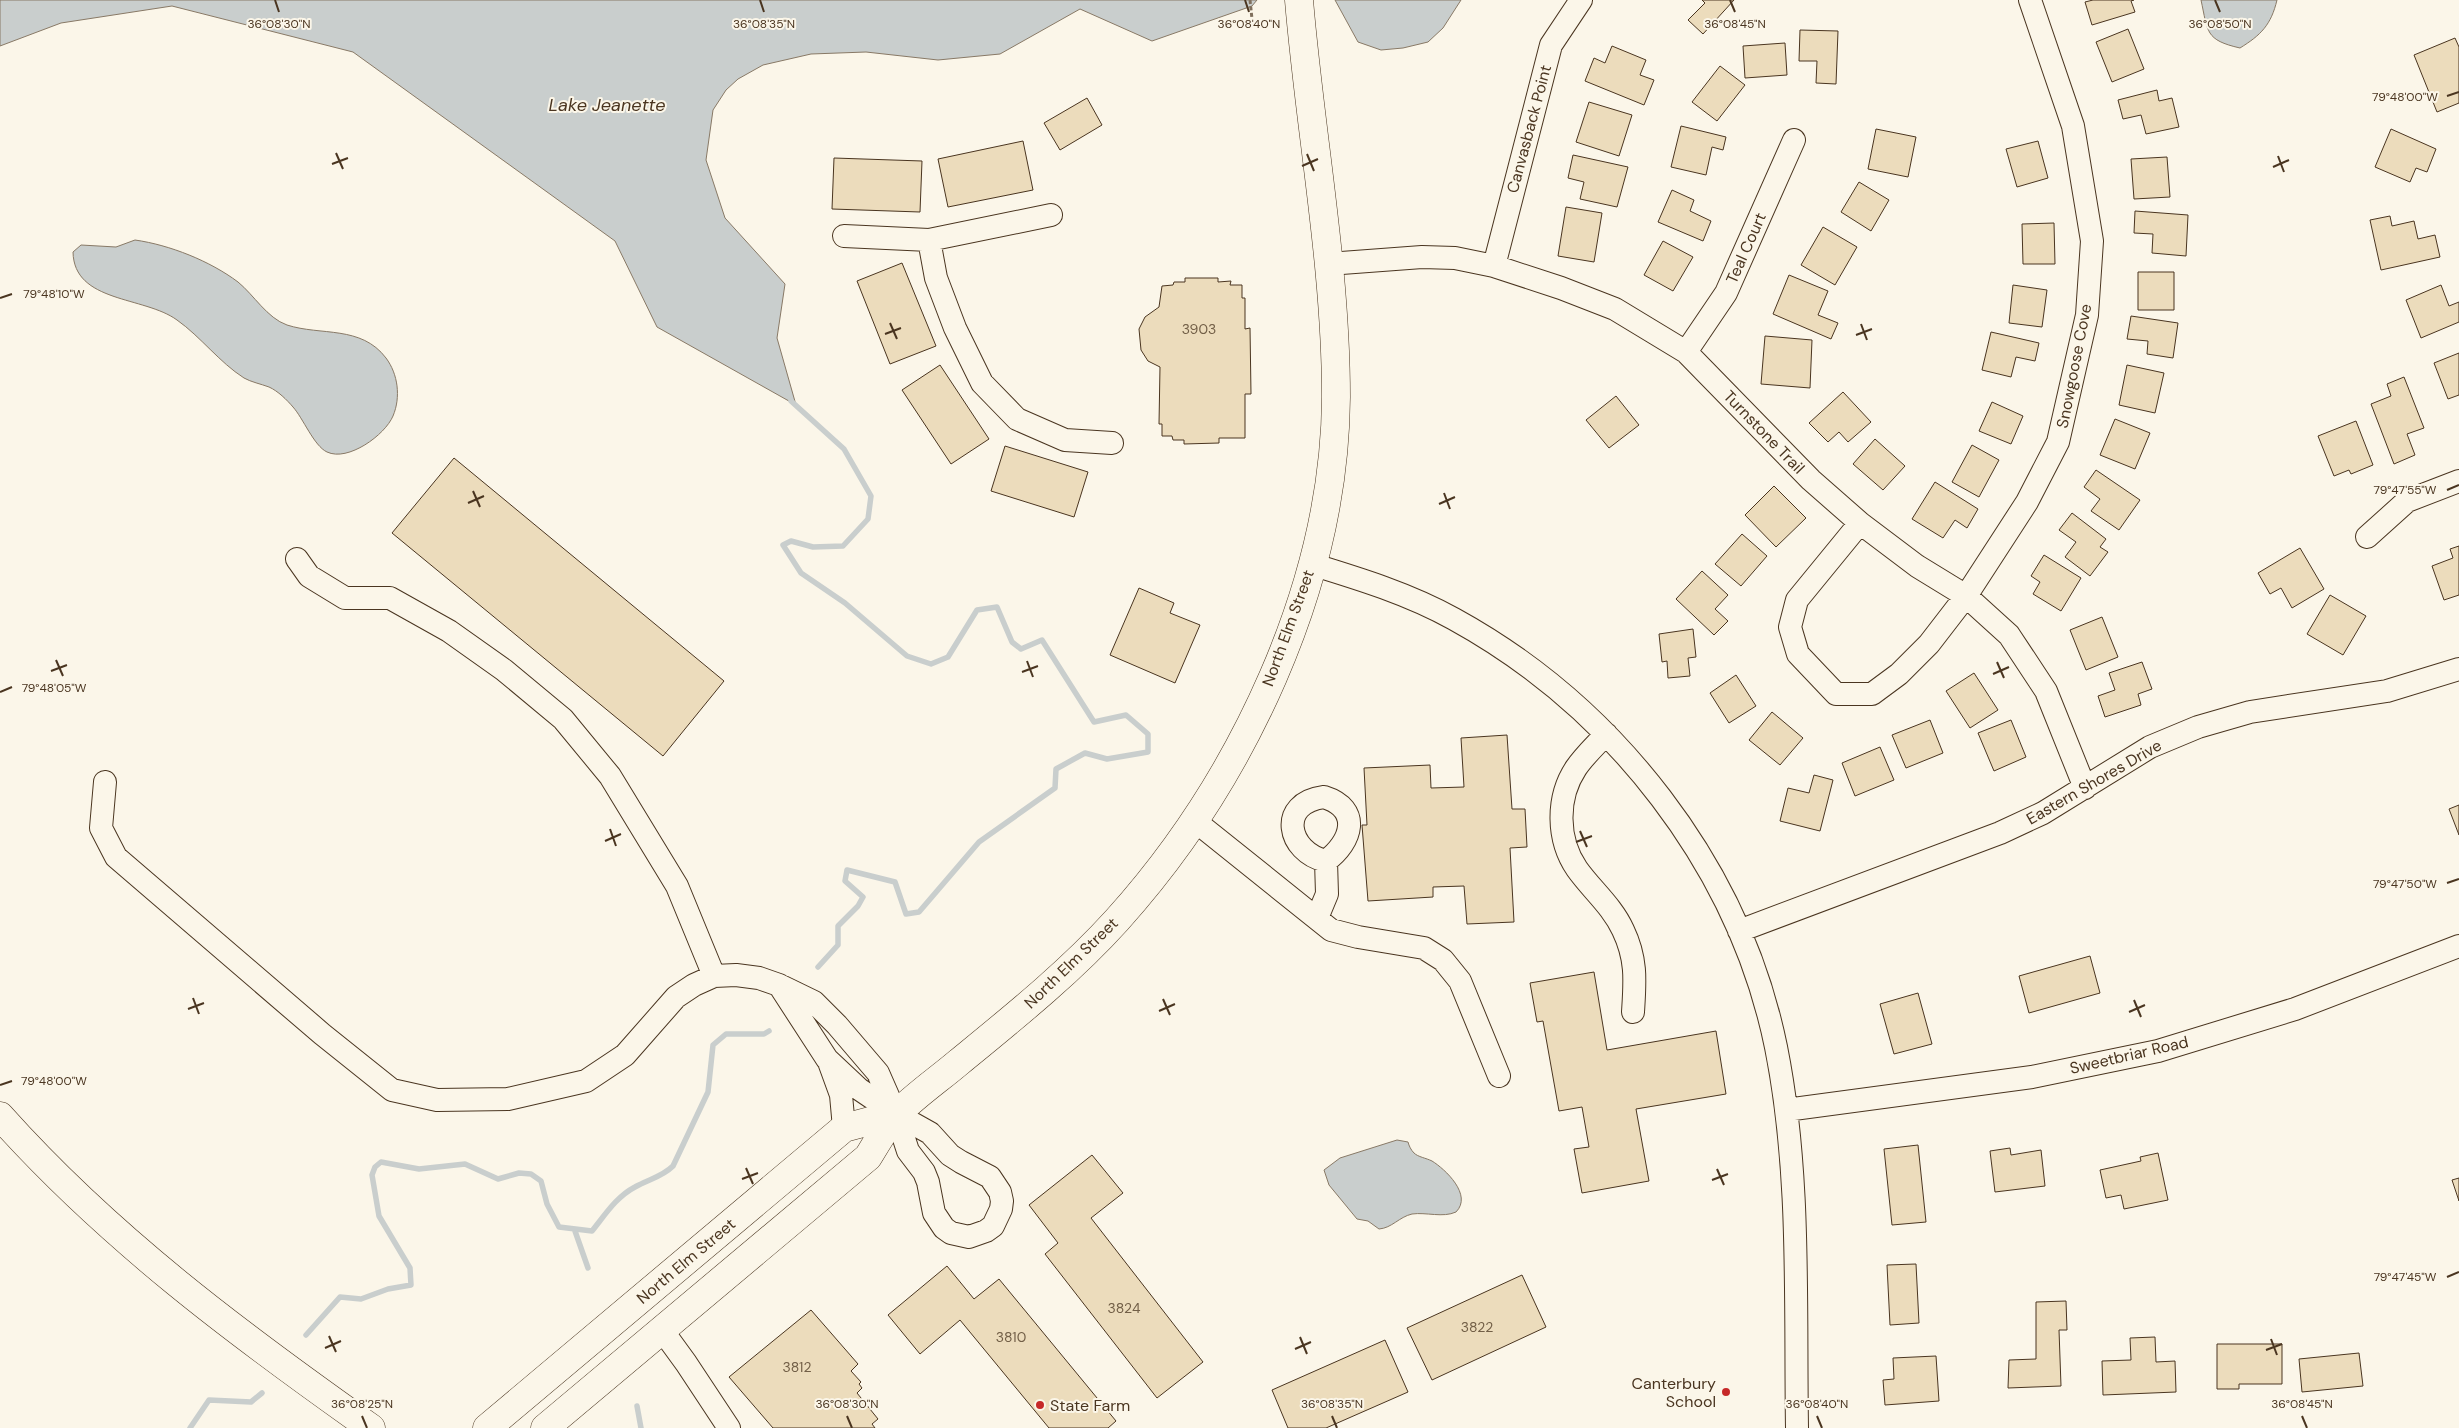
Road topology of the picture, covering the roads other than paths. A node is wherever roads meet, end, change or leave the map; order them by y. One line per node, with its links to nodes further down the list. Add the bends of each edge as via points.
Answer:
1 (1299, 0): 8 (main road, North Elm Street)
2 (1581, 0): 9 (street, Canvasback Point, via 1551,45)
3 (2030, 0): 17 (street, Snowgoose Cove, via 2073,126 2092,241 2087,315 2058,442 2027,502)
4 (1794, 140): 10 (street, Teal Court, via 1726,293)
5 (1052, 215): 7 (street)
6 (844, 236): 7 (street)
7 (929, 240): 11 (street, via 936,278 955,328 982,383 1017,419 1065,440)
8 (1328, 264): 9 (street, Turnstone Trail, via 1422,256 1455,258); 16 (main road, North Elm Street, via 1335,337 1336,400 1328,482)
9 (1494, 266): 10 (street, Turnstone Trail, via 1616,309)
10 (1686, 352): 13 (street, Turnstone Trail, via 1811,480)
11 (1112, 443)
12 (2459, 481): 14 (street, via 2407,502)
13 (1860, 523): 17 (street, Turnstone Trail, via 1917,566); 17 (street, Snowgoose Cove, via 1797,600 1790,627 1798,654 1836,694 1872,694 1899,674)
14 (2367, 537)
15 (297, 559): 27 (street, via 309,576 345,598 390,598 449,631 504,670 563,720 610,776 677,886)
16 (1311, 564): 19 (street, via 1371,582 1453,618 1548,682); 22 (main road, North Elm Street, via 1293,624 1258,709)
17 (1966, 596): 21 (street, Turnstone Trail, via 2009,635 2046,691)
18 (2459, 669): 21 (street, Eastern Shores Drive, via 2387,691 2250,712 2198,727 2150,747)
19 (1606, 734): 25 (street, via 1661,798 1691,841); 29 (street, via 1575,769 1564,796 1561,832 1577,868 1624,930 1636,969)
20 (105, 782): 27 (street, via 101,828 116,857 392,1090 437,1100 508,1099 586,1080 624,1055 676,997)
21 (2084, 788): 25 (street, Eastern Shores Drive, via 2044,813 2000,833)
22 (1195, 820): 24 (street); 33 (main road, North Elm Street, via 1148,884 1078,961)
23 (1326, 861): 24 (street, via 1326,894)
24 (1317, 918): 31 (street, via 1331,930 1424,948 1443,960 1460,981)
25 (1739, 931): 32 (street, via 1764,998)
26 (2459, 946): 32 (street, Sweetbriar Road, via 2295,1008 2158,1051 2032,1077)
27 (714, 976): 28 (street, via 759,978)
28 (779, 985): 30 (street); 33 (street, via 814,1002 838,1025 878,1073)
29 (1633, 1012)
30 (827, 1059): 33 (street, via 859,1089); 35 (street, via 838,1086)
31 (1499, 1076)
32 (1786, 1110): 41 (street, via 1795,1230)
33 (896, 1114): 33 (street, via 908,1151 928,1182 938,1221 951,1233 960,1236 986,1232 1001,1210 996,1184 983,1172 950,1155 930,1133); 35 (main road, North Elm Street); 36 (main road, North Elm Street, via 868,1157)
34 (0, 1116): 37 (main road, via 57,1177 156,1268 260,1349)
35 (844, 1128): 38 (main road, North Elm Street)
36 (662, 1330): 39 (main road, North Elm Street); 40 (street)
37 (371, 1428)
38 (487, 1428)
39 (545, 1428)
40 (729, 1428)
41 (1797, 1428)

